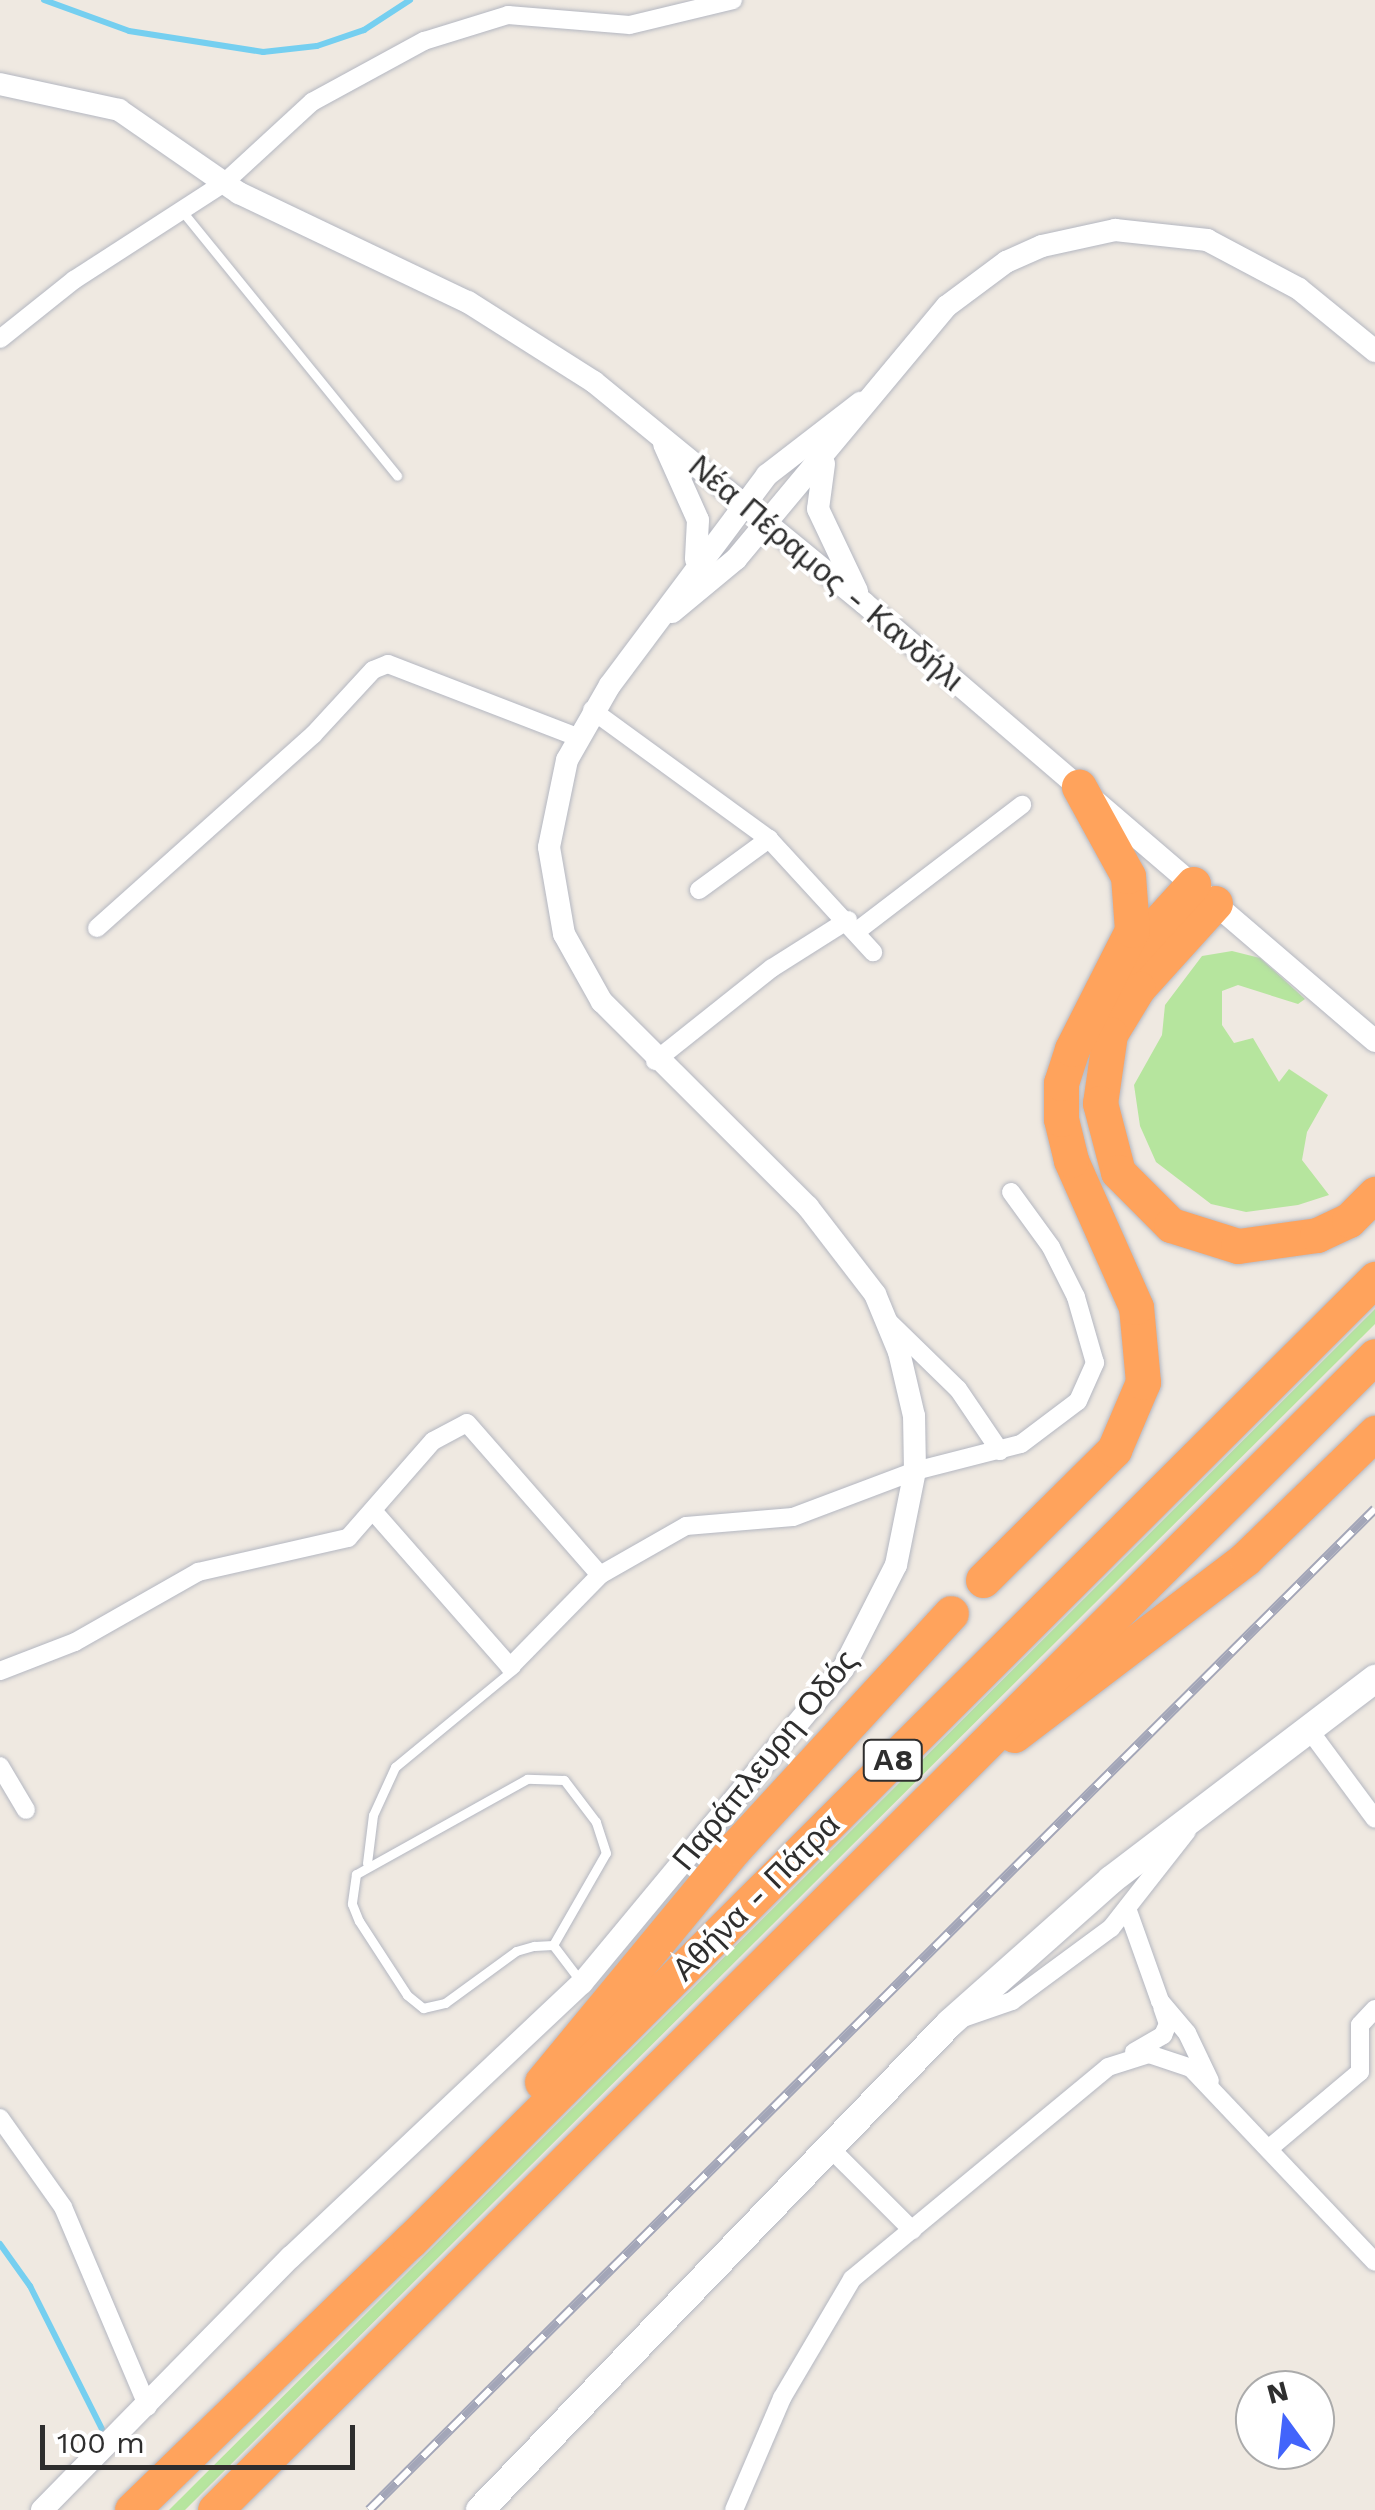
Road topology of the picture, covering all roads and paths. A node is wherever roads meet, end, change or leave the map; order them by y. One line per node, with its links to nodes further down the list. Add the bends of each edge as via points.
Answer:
1 (733, 0): 3 (street, via 630,26 508,15 424,41 312,102)
2 (0, 84): 3 (street, Νέα Πέραμος - Κανδήλι, via 118,110)
3 (224, 184): 4 (street); 8 (street, Νέα Πέραμος - Κανδήλι, via 468,302 594,382)
4 (182, 211): 5 (street, via 74,280); 10 (lane)
5 (0, 339)
6 (1375, 351): 7 (street, Παράπλευρη Οδός, via 1299,289 1237,251 1175,234 1115,230 1042,246 976,281)
7 (860, 403): 9 (street, Παράπλευρη Οδός); 11 (street, Παράπλευρη Οδός, via 784,458)
8 (658, 433): 11 (street, Νέα Πέραμος - Κανδήλι); 13 (street, via 698,520)
9 (831, 450): 12 (street, Παράπλευρη Οδός); 14 (street, via 816,490 818,508)
10 (398, 476)
11 (743, 503): 12 (street, Νέα Πέραμος - Κανδήλι); 13 (street, Παράπλευρη Οδός)
12 (766, 522): 14 (street, Νέα Πέραμος - Κανδήλι); 15 (street, Παράπλευρη Οδός, via 736,559)
13 (696, 562): 15 (street, Παράπλευρη Οδός)
14 (864, 603): 18 (street, Νέα Πέραμος - Κανδήλι)
15 (661, 620): 16 (street, Παράπλευρη Οδός)
16 (592, 710): 17 (street, Παράπλευρη Οδός); 20 (street)
17 (578, 737): 24 (street, via 388,664); 28 (street, Παράπλευρη Οδός, via 551,819 555,906 587,981)
18 (1079, 787): 22 (street, Νέα Πέραμος - Κανδήλι); 26 (highway, via 1118,852 1131,890 1132,930)
19 (1022, 806): 23 (street)
20 (769, 839): 21 (street); 23 (street)
21 (700, 890)
22 (1204, 894): 26 (highway); 27 (street, Νέα Πέραμος - Κανδήλι); 30 (highway, via 1110,1034 1100,1103 1118,1172 1171,1225 1238,1246 1317,1235 1349,1220)
23 (852, 925): 25 (street); 28 (street, via 772,968)
24 (96, 928)
25 (873, 952)
26 (1116, 969): 39 (highway, via 1072,1048 1059,1102 1071,1160 1136,1307 1144,1348 1141,1397 1129,1427 1096,1472)
27 (1375, 1040)
28 (655, 1061): 32 (street, Παράπλευρη Οδός, via 808,1207 857,1266)
29 (1011, 1192): 35 (street, via 1068,1280 1095,1363 1090,1384 1054,1425)
30 (1375, 1194)
31 (1375, 1280): 63 (highway, Αθήνα - Πάτρα / Α8)
32 (889, 1322): 35 (street, via 958,1388); 36 (street, Παράπλευρη Οδός, via 911,1399)
33 (1375, 1356): 46 (highway, Αθήνα - Πάτρα / Α8)
34 (1375, 1433): 46 (highway, via 1246,1558 1055,1709)
35 (1000, 1451): 36 (street)
36 (915, 1471): 38 (street, via 793,1517 686,1526); 53 (street, Παράπλευρη Οδός, via 896,1565 843,1669)
37 (374, 1512): 38 (street, via 433,1442 467,1423); 41 (street, via 503,1666); 42 (street, via 366,1525 332,1546 198,1572 92,1634)
38 (600, 1575): 41 (street)
39 (983, 1580)
40 (950, 1613): 63 (highway, via 735,1848)
41 (517, 1666): 50 (lane, via 395,1766 374,1816)
42 (0, 1671)
43 (1375, 1680): 44 (main road)
44 (1308, 1727): 47 (main road); 49 (street)
45 (0, 1766): 48 (street)
46 (959, 1770): 68 (highway, Αθήνα - Πάτρα / Α8)
47 (1204, 1806): 51 (street); 56 (main road)
48 (26, 1810)
49 (1375, 1818)
50 (367, 1863): 52 (lane, via 353,1888 359,1921 407,1995 424,2008 445,2002 516,1951); 52 (lane, via 527,1778 564,1780 596,1822 606,1853)
51 (1128, 1911): 54 (street); 56 (street, via 1046,1980 1012,2001)
52 (553, 1944): 53 (lane)
53 (582, 1983): 65 (street, Παράπλευρη Οδός, via 290,2256)
54 (1160, 2002): 57 (street, via 1168,2024 1162,2035); 58 (street, via 1188,2033)
55 (1375, 2010): 60 (street, via 1360,2025 1360,2072)
56 (950, 2023): 61 (main road)
57 (1108, 2066): 58 (street, via 1168,2056); 62 (street)
58 (1213, 2086): 60 (street)
59 (0, 2118): 65 (street, via 63,2207)
60 (1272, 2146): 64 (street)
61 (831, 2149): 62 (street); 69 (main road)
62 (912, 2230): 70 (street, via 852,2279 782,2398)
63 (410, 2242): 67 (highway, Αθήνα - Πάτρα / Α8)
64 (1375, 2262)
65 (148, 2407): 66 (street, Παράπλευρη Οδός)
66 (42, 2510)
67 (132, 2510)
68 (215, 2510)
69 (480, 2510)
70 (734, 2510)

